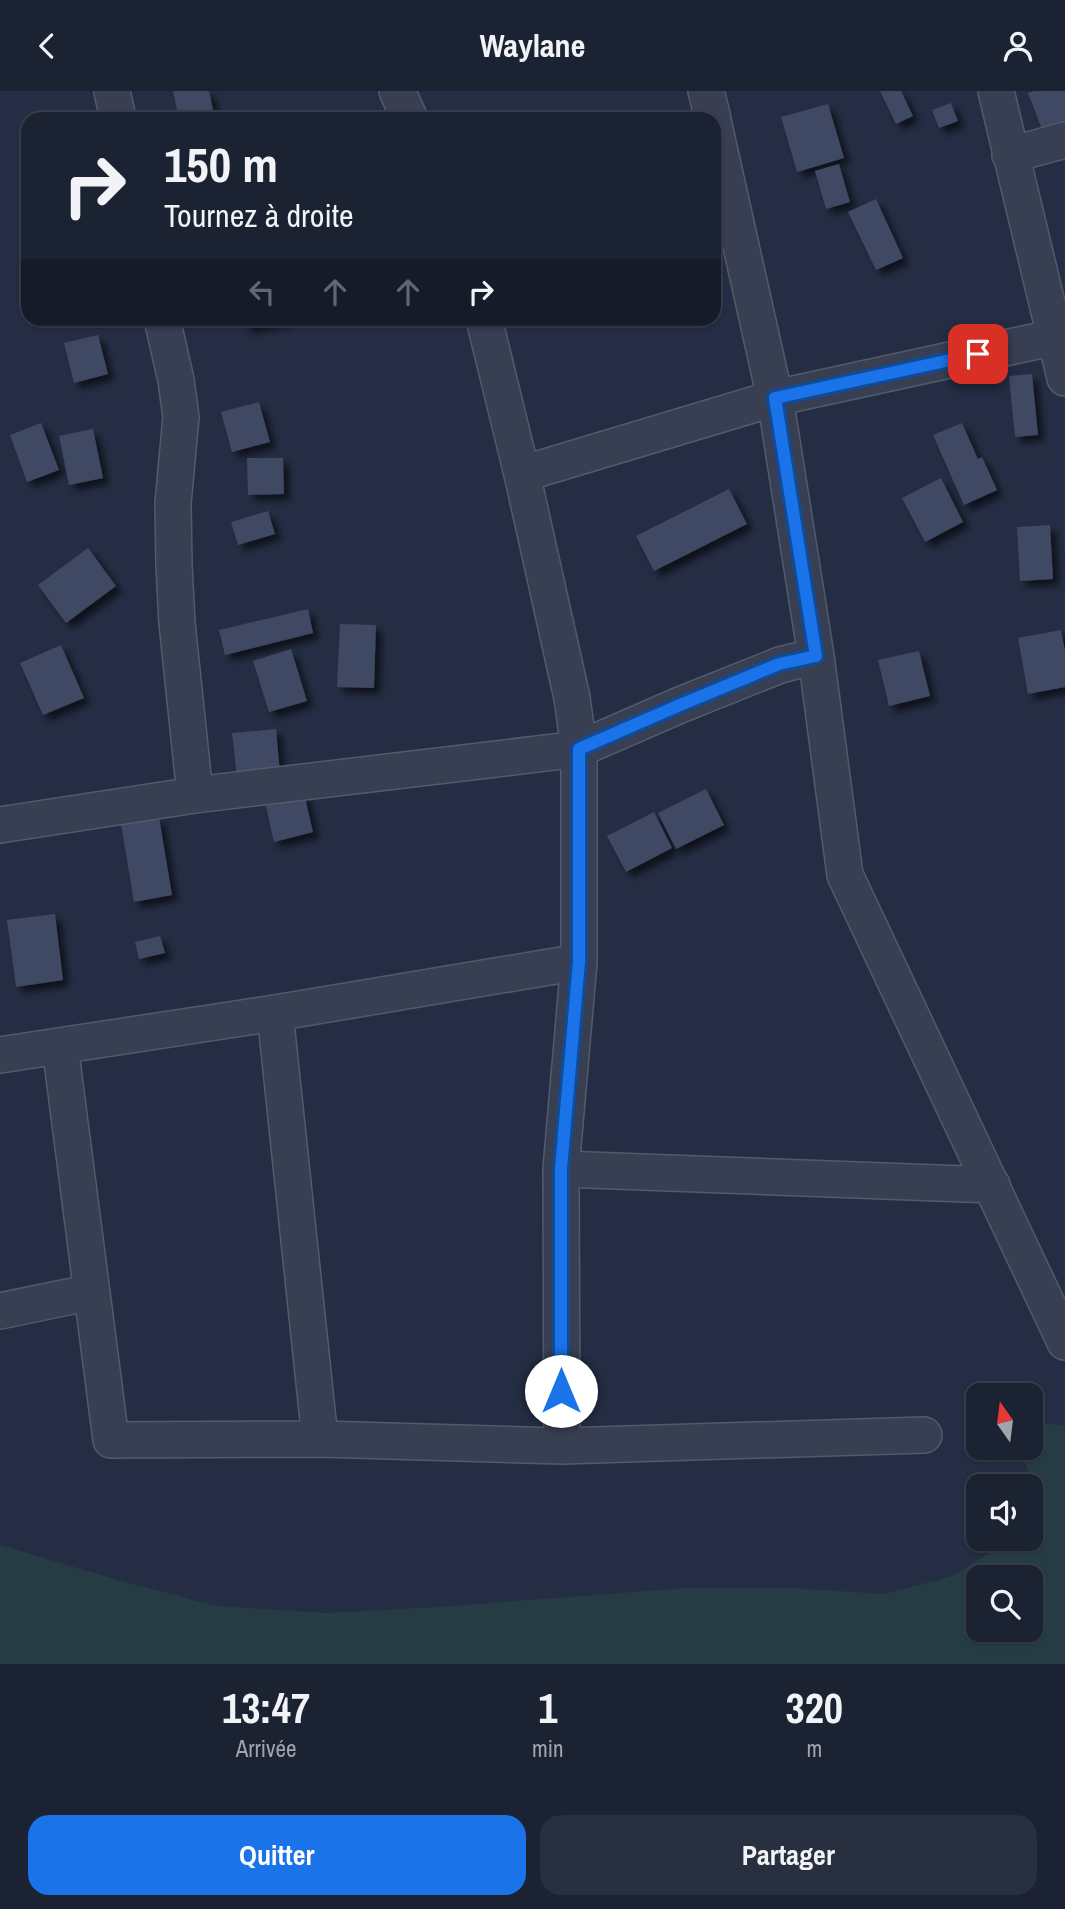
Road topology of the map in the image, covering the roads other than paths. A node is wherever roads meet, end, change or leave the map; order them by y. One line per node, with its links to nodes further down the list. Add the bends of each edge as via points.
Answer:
1 (112, 91): 5 (street)
2 (397, 91): 6 (street)
3 (706, 91): 7 (street)
4 (996, 91): 9 (street)
5 (116, 112)
6 (407, 112)
7 (711, 112)
8 (1065, 140): 9 (street)
9 (1010, 155): 13 (street)
10 (721, 188): 15 (street)
11 (164, 326): 19 (street, via 181,417 173,503 174,566)
12 (486, 326): 16 (street)
13 (1059, 336): 14 (street); 15 (street)
14 (1065, 378)
15 (775, 398): 16 (street); 17 (street)
16 (522, 474): 18 (street)
17 (816, 656): 18 (street, via 779,664); 26 (street, via 845,875)
18 (579, 749): 19 (street); 21 (street)
19 (195, 795): 20 (street)
20 (0, 825)
21 (579, 962): 22 (street); 25 (street)
22 (275, 1013): 23 (street); 31 (street)
23 (60, 1046): 24 (street); 27 (street)
24 (0, 1055)
25 (561, 1169): 26 (street); 32 (street)
26 (992, 1185): 29 (street)
27 (92, 1292): 28 (street); 31 (street, via 111,1440)
28 (0, 1311)
29 (1065, 1342)
30 (923, 1435): 32 (street)
31 (320, 1439): 32 (street)
32 (562, 1446)

